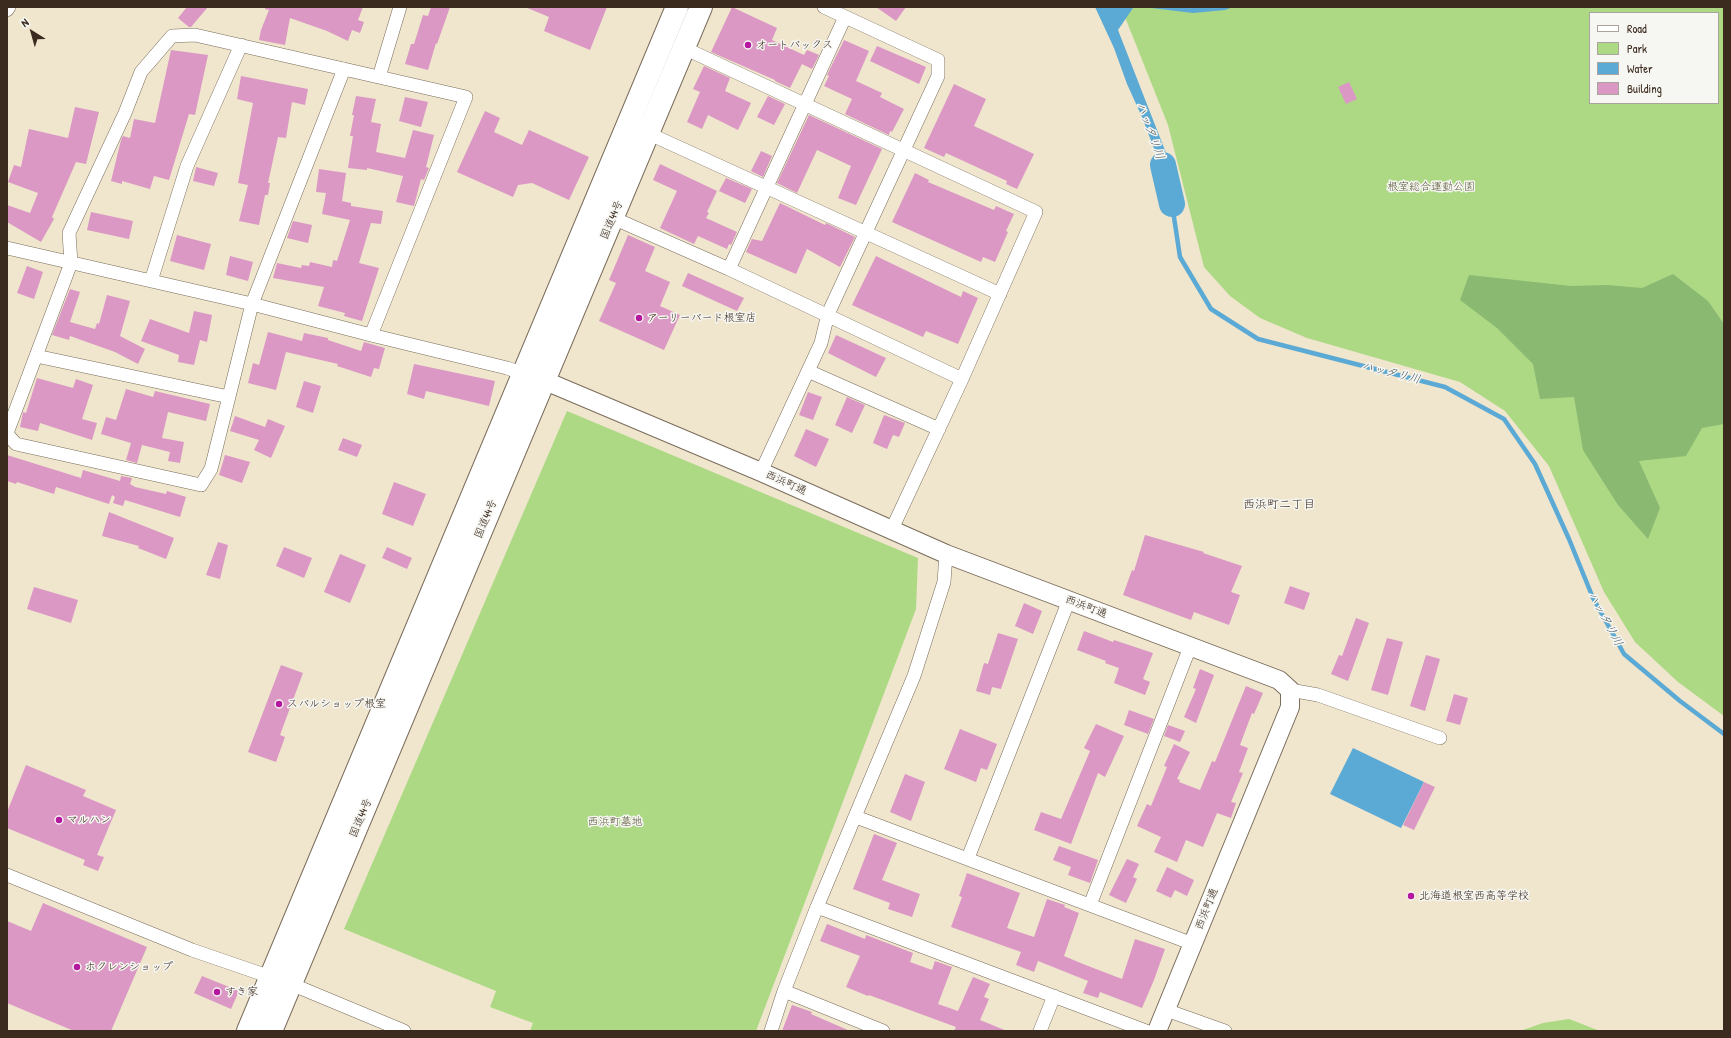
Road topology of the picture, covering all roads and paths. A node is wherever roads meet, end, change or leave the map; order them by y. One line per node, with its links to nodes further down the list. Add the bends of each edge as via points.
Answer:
1 (9, 7): 6 (street)
2 (400, 7): 11 (street)
3 (677, 7): 13 (highway, 国道44号)
4 (701, 7): 9 (highway, 国道44号)
5 (824, 7): 7 (street)
6 (7, 10)
7 (846, 17): 12 (street); 15 (street, via 938,60 938,76)
8 (241, 45): 10 (street); 20 (street, via 195,35 172,36 141,72 125,113 69,233); 22 (street, via 187,166)
9 (684, 48): 12 (street); 14 (highway, 国道44号)
10 (344, 69): 11 (street); 24 (street)
11 (379, 77): 26 (street, via 466,97)
12 (805, 103): 15 (street); 16 (street)
13 (628, 124): 14 (street); 29 (highway, 国道44号)
14 (648, 134): 16 (street); 17 (highway, 国道44号)
15 (904, 150): 18 (street); 23 (street, via 1036,212)
16 (766, 186): 18 (street); 21 (street)
17 (613, 218): 21 (street); 29 (highway, 国道44号)
18 (865, 233): 23 (street); 25 (street)
19 (7, 248): 20 (street)
20 (71, 263): 22 (street); 27 (street)
21 (729, 269): 25 (street)
22 (151, 281): 24 (street)
23 (1000, 294): 30 (street)
24 (252, 304): 26 (street); 31 (street)
25 (828, 314): 28 (street, via 821,343); 30 (street)
26 (371, 335): 29 (street)
27 (36, 356): 31 (street); 33 (street)
28 (808, 371): 32 (street); 34 (street)
29 (534, 377): 34 (street, 西浜町通); 47 (highway, 国道44号)
30 (962, 379): 32 (street)
31 (229, 397): 33 (street, via 211,469 201,485 16,444)
32 (939, 429): 35 (street)
33 (7, 434)
34 (761, 472): 35 (street, 西浜町通)
35 (892, 529): 36 (street, 西浜町通)
36 (946, 554): 37 (street, 西浜町通); 41 (street, via 944,582 914,676)
37 (1069, 600): 38 (street, 西浜町通); 42 (street)
38 (1190, 647): 39 (street, 西浜町通, via 1279,680); 44 (street)
39 (1290, 690): 40 (street, via 1318,695); 46 (street, 西浜町通, via 1290,707)
40 (1440, 738)
41 (856, 817): 42 (street); 45 (street)
42 (968, 858): 44 (street)
43 (7, 875): 47 (street, via 192,950)
44 (1090, 905): 46 (street)
45 (817, 906): 48 (street); 49 (street)
46 (1193, 944): 50 (street, 西浜町通)
47 (281, 981): 51 (highway, 国道44号); 52 (highway, 国道44号); 53 (street)
48 (784, 990): 54 (street); 55 (street)
49 (1054, 996): 56 (street); 57 (street)
50 (1166, 1010): 58 (street, 西浜町通); 59 (street)
51 (248, 1031)
52 (271, 1031)
53 (404, 1031)
54 (771, 1031)
55 (883, 1031)
56 (1040, 1031)
57 (1146, 1031)
58 (1157, 1031)
59 (1225, 1031)

